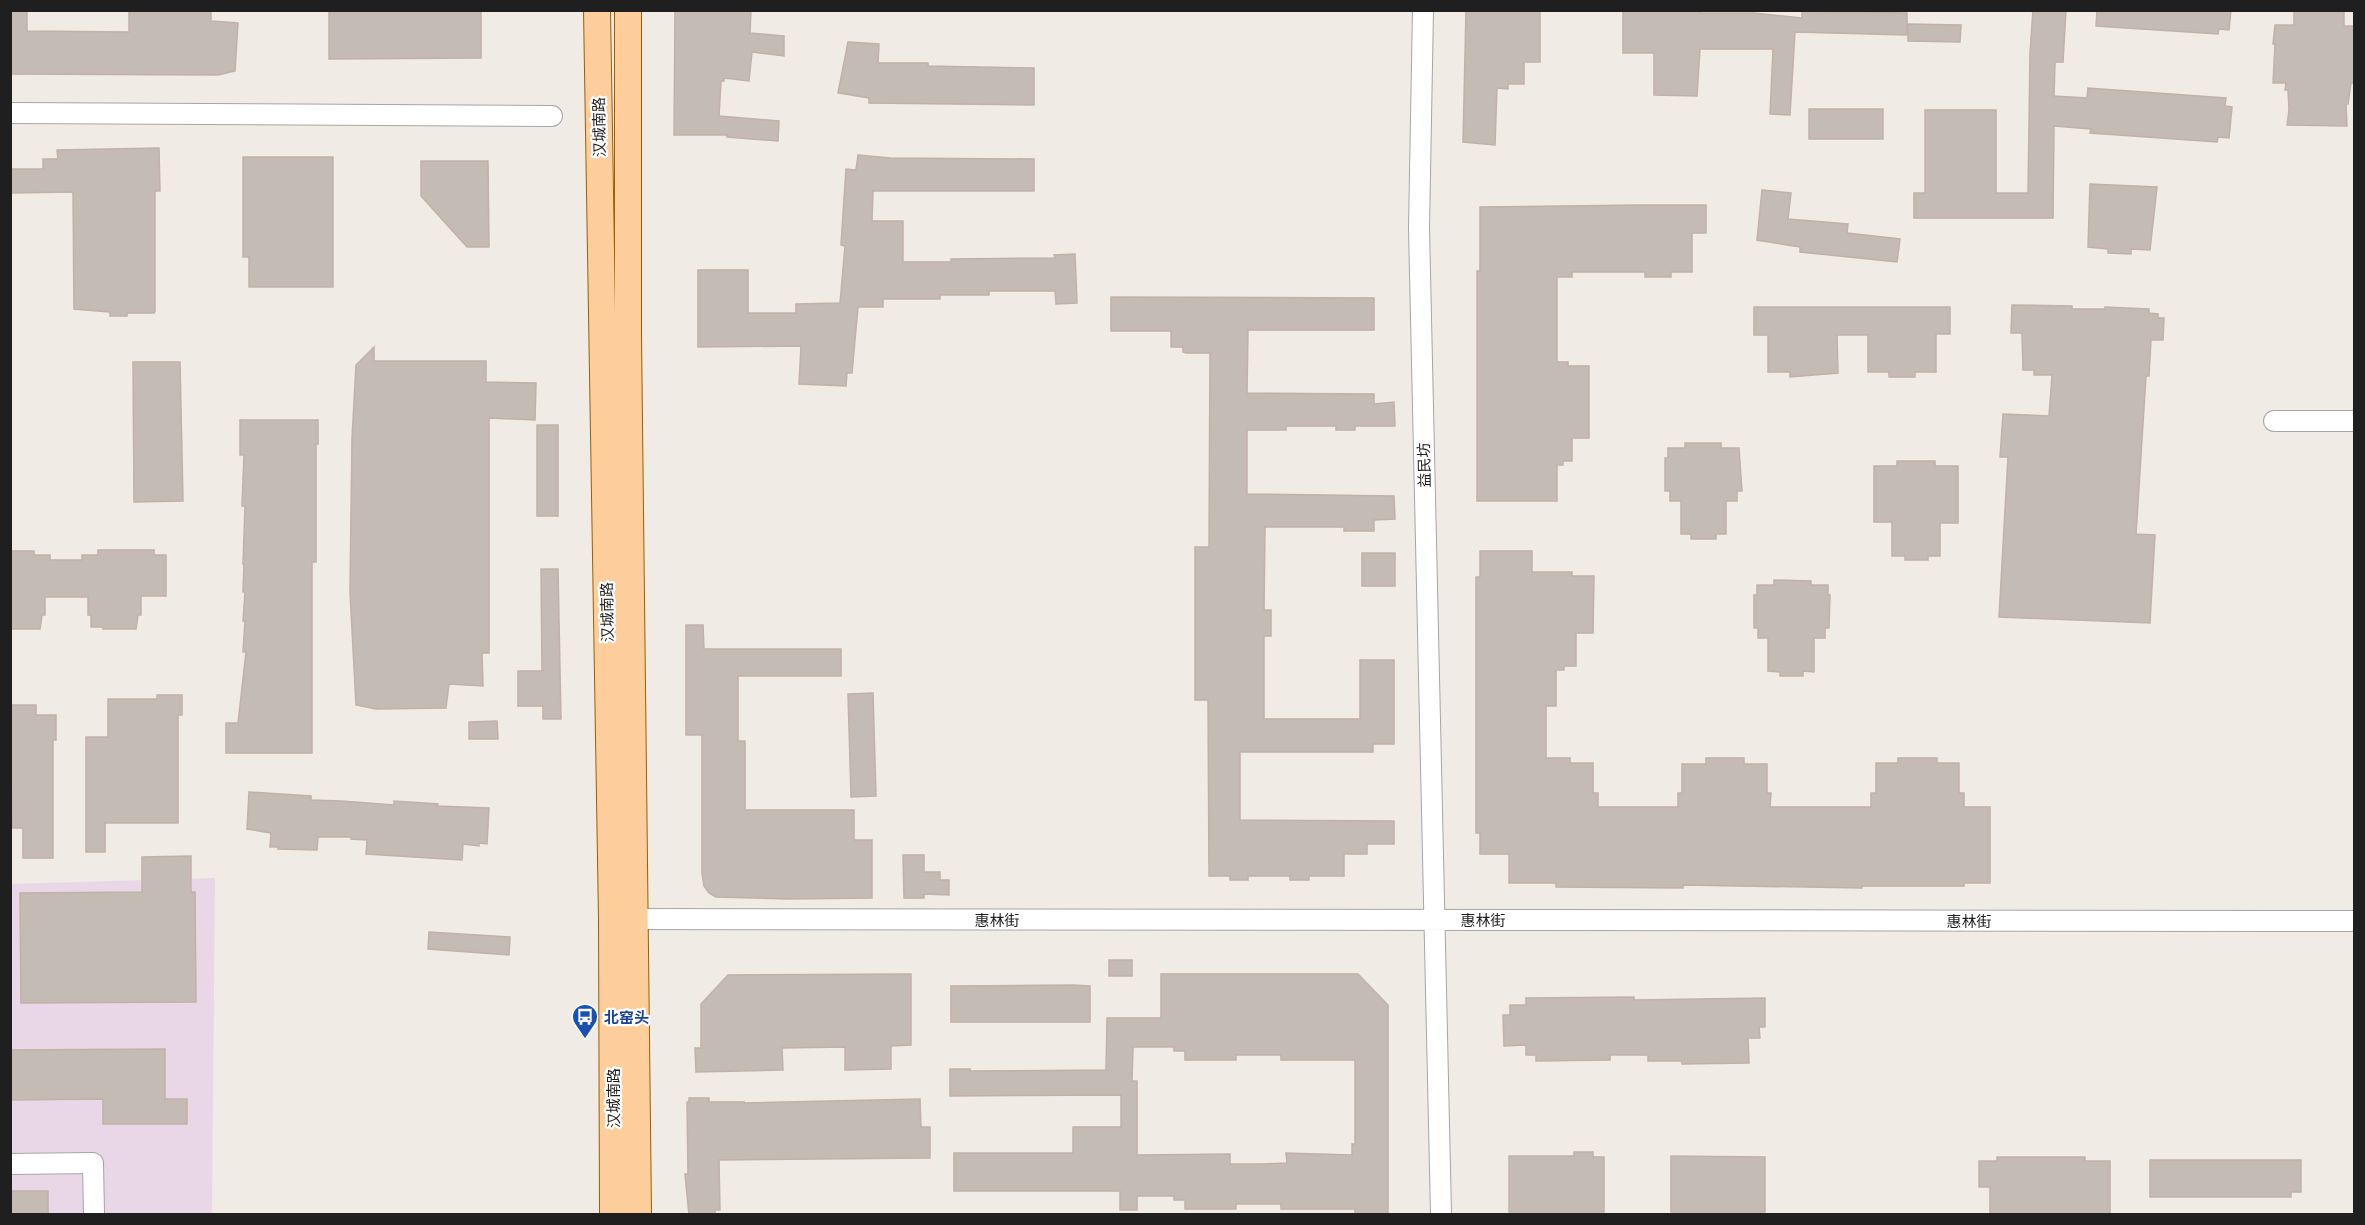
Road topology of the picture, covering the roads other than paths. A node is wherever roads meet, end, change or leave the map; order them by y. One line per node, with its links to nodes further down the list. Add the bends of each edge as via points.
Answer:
1 (597, 10): 8 (main road, 汉城南路)
2 (628, 10): 8 (main road, 汉城南路)
3 (1423, 10): 9 (street, 益民坊, via 1419,228)
4 (10, 113): 5 (street)
5 (552, 116)
6 (2274, 421): 7 (street)
7 (2355, 421)
8 (624, 919): 9 (street, 惠林街); 13 (main road, 汉城南路); 14 (main road, 汉城南路)
9 (1436, 920): 10 (street, 惠林街); 15 (street, 益民坊)
10 (2355, 921)
11 (10, 1164): 12 (street, via 93,1163)
12 (94, 1215)
13 (613, 1215)
14 (638, 1215)
15 (1441, 1215)

